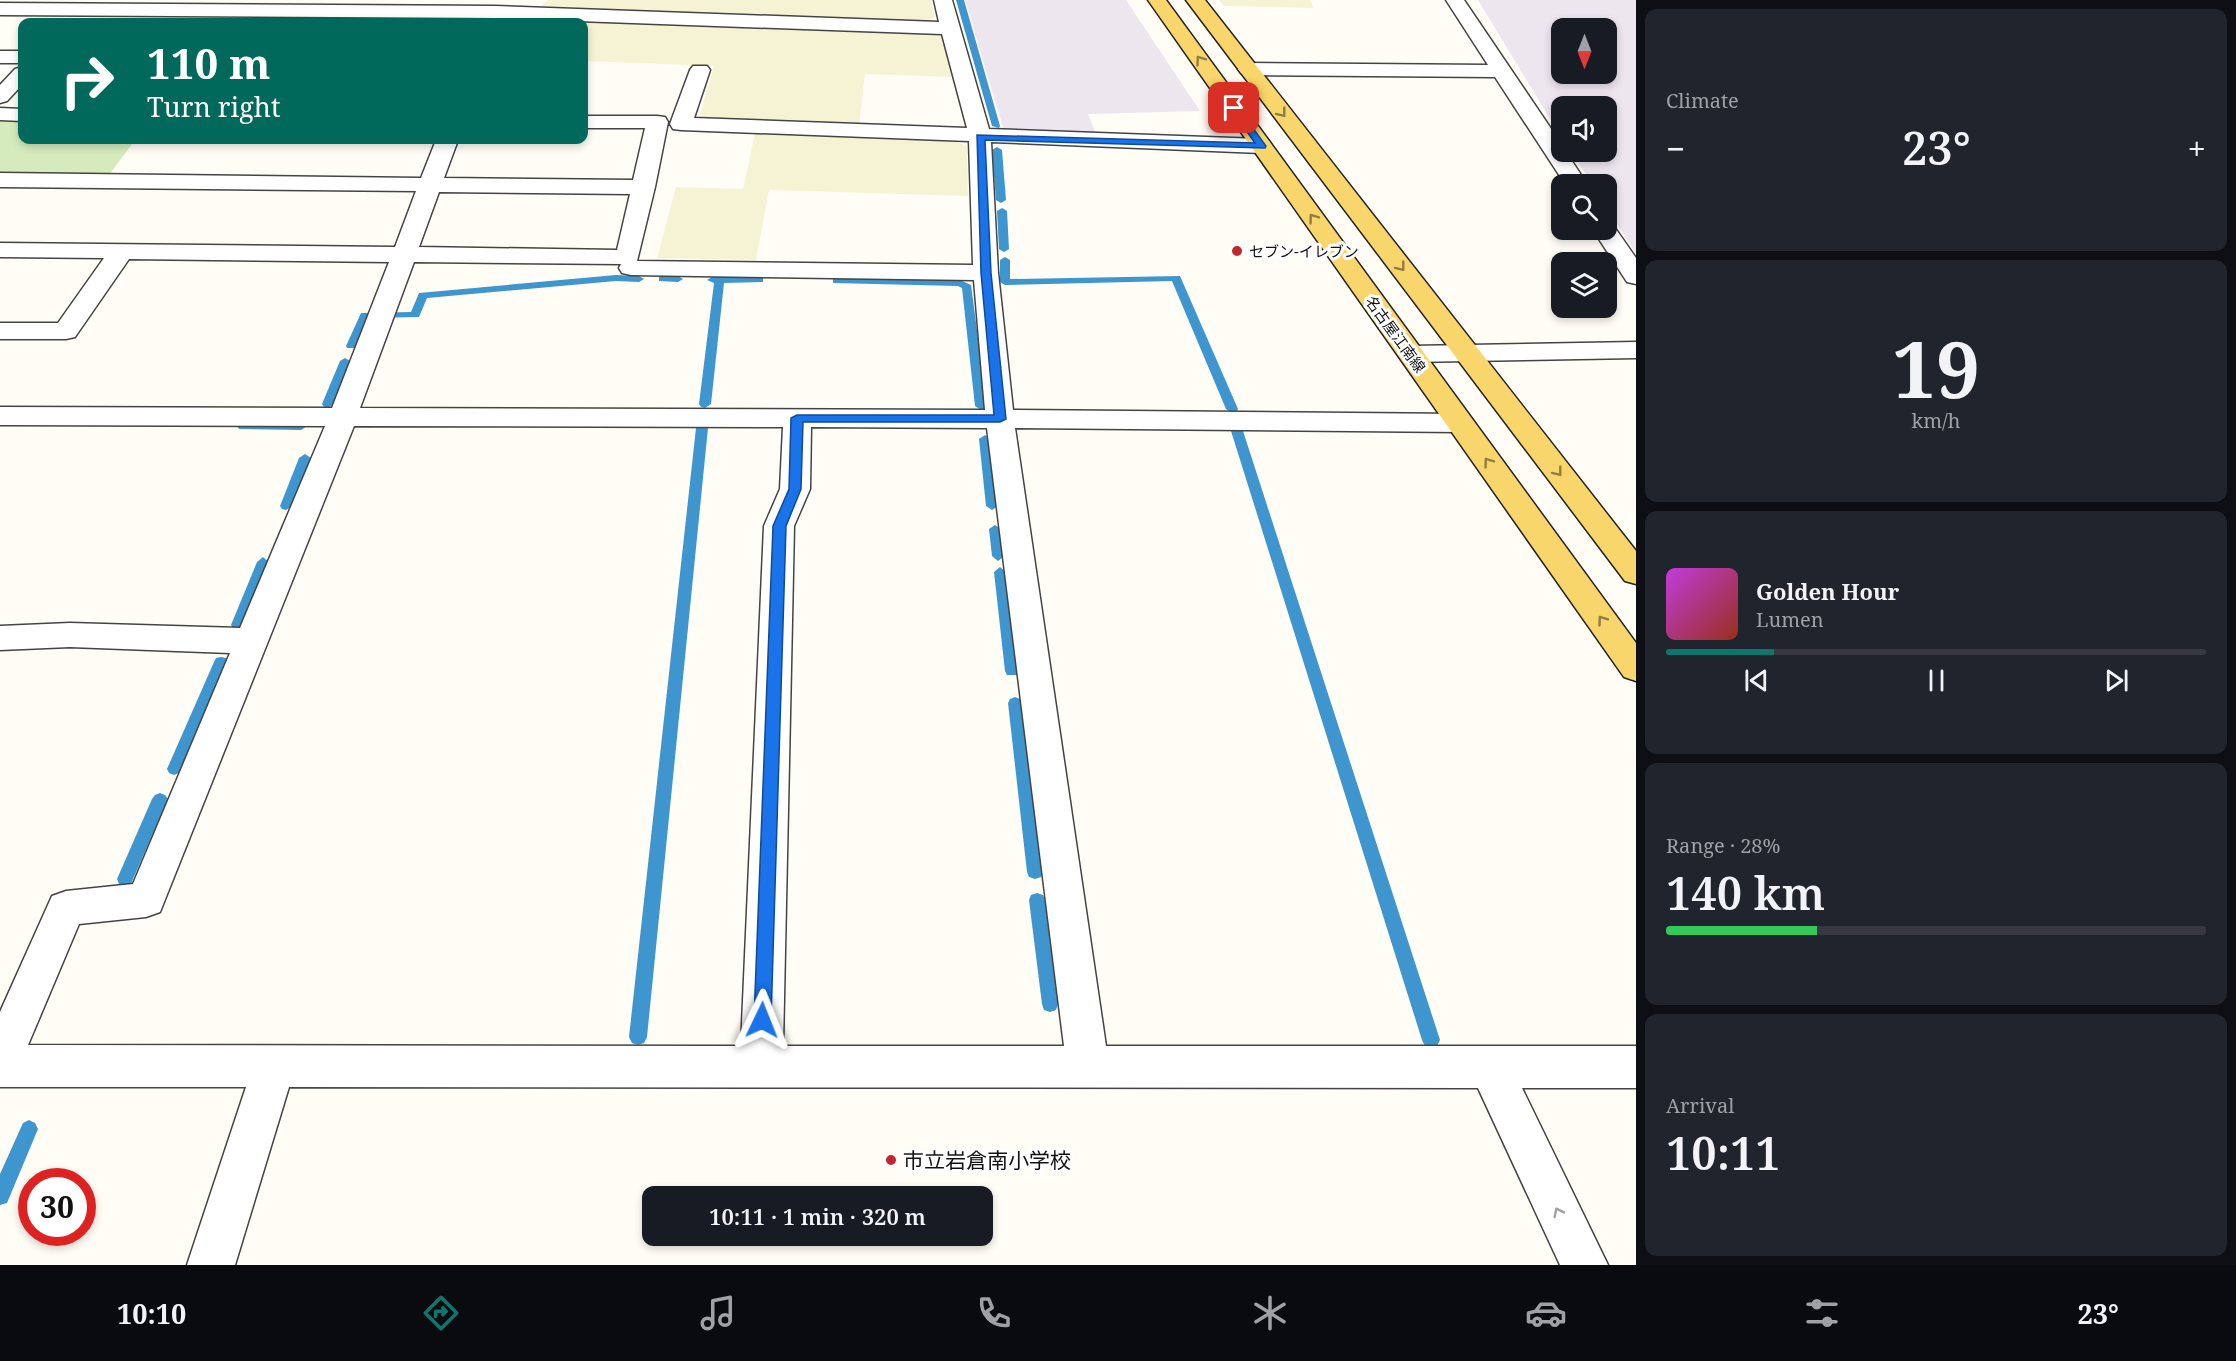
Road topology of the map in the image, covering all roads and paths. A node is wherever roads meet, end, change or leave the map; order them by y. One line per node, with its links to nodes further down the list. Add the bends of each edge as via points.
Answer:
1 (943, 0): 10 (street)
2 (1156, 0): 23 (main road, 名古屋江南線, one-way to 2)
3 (1195, 0): 13 (main road)
4 (1455, 0): 15 (street)
5 (230, 5): 6 (street); 8 (street)
6 (388, 6): 9 (street)
7 (0, 9): 8 (street)
8 (81, 11)
9 (498, 11): 10 (street)
10 (950, 28): 21 (street)
11 (0, 57): 12 (street)
12 (18, 57)
13 (1248, 69): 15 (street); 37 (main road, one-way to 37)
14 (700, 70): 21 (street, via 681,124)
15 (1502, 71): 24 (street)
16 (18, 77): 17 (street)
17 (0, 97)
18 (0, 114): 19 (street)
19 (18, 115)
20 (588, 122): 27 (street, via 657,122)
21 (980, 137): 23 (street); 33 (street)
22 (445, 144): 26 (street)
23 (1261, 146): 38 (main road, 名古屋江南線, one-way to 23)
24 (1569, 174)
25 (0, 180): 26 (street)
26 (429, 184): 27 (street); 31 (street)
27 (644, 187): 31 (street, via 627,256)
28 (1612, 240): 34 (street)
29 (0, 250): 30 (street)
30 (121, 252): 31 (street); 35 (street, via 66,331)
31 (403, 254): 40 (street)
32 (631, 268): 33 (street)
33 (986, 273): 42 (street)
34 (1636, 277)
35 (0, 331)
36 (1636, 350): 37 (street)
37 (1467, 353): 38 (street); 44 (main road, one-way to 44)
38 (1411, 354): 43 (main road, 名古屋江南線)
39 (0, 416): 40 (street)
40 (343, 417): 41 (street); 46 (street)
41 (797, 418): 42 (street); 51 (street, via 795,489 779,526)
42 (1000, 419): 43 (street); 52 (street)
43 (1460, 423): 47 (main road, 名古屋江南線, one-way to 43)
44 (1636, 573)
45 (0, 638): 46 (street, via 70,635)
46 (252, 641): 48 (street, via 147,900 66,908)
47 (1636, 668)
48 (0, 1060)
49 (0, 1066): 50 (street)
50 (274, 1066): 51 (street); 55 (street)
51 (761, 1067): 52 (street)
52 (1088, 1067): 53 (street)
53 (1490, 1067): 54 (street); 56 (street, one-way to 53)
54 (1636, 1067)
55 (211, 1265)
56 (1584, 1265)

